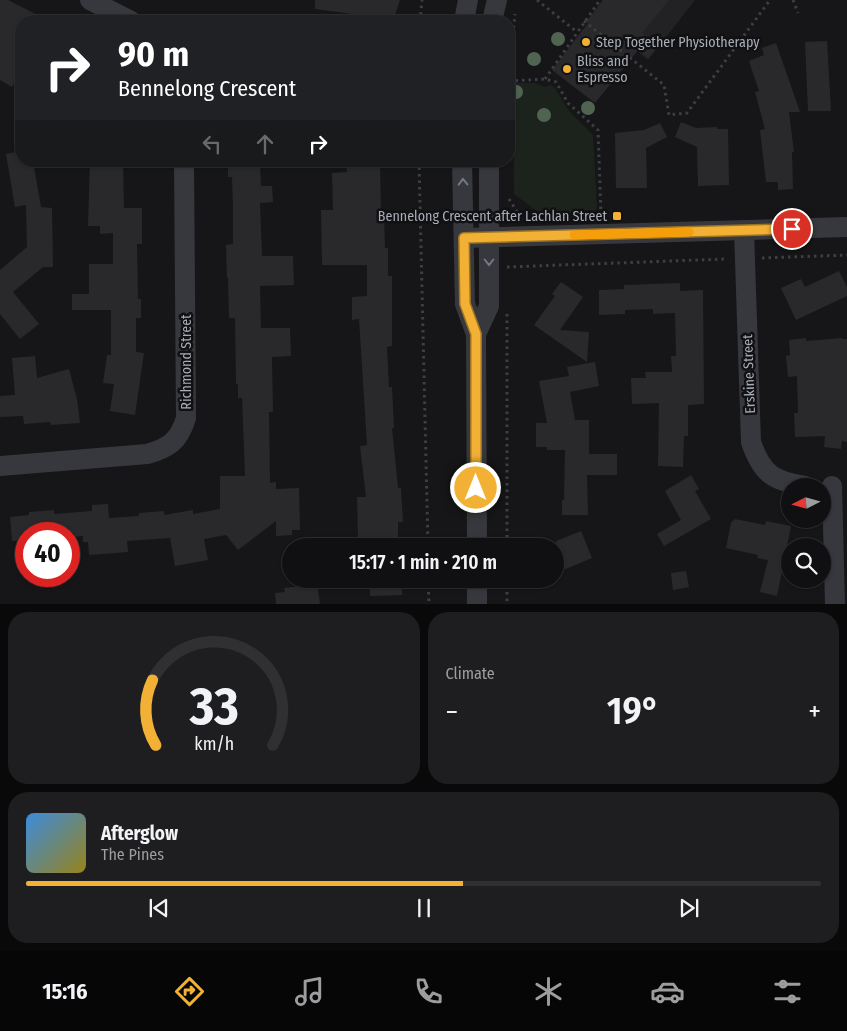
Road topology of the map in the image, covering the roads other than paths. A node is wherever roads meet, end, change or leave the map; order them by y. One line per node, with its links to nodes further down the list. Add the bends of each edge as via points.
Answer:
1 (90, 0): 4 (street)
2 (468, 0): 5 (street)
3 (497, 0): 6 (street)
4 (119, 15)
5 (465, 15)
6 (493, 15)
7 (184, 167): 15 (street, Richmond Street, via 186,418 182,431 162,450 147,454)
8 (462, 167): 12 (street, one-way to 8)
9 (489, 167): 13 (street)
10 (847, 227): 11 (street)
11 (744, 230): 13 (street); 16 (street, Erskine Street, via 751,442 756,458 768,474)
12 (464, 238): 13 (street); 14 (street, via 465,304)
13 (490, 238): 14 (street, one-way to 14, via 489,306)
14 (476, 334): 18 (street)
15 (0, 466)
16 (781, 480)
17 (831, 486): 21 (street)
18 (477, 538)
19 (477, 588): 20 (street)
20 (477, 604)
21 (835, 604)

